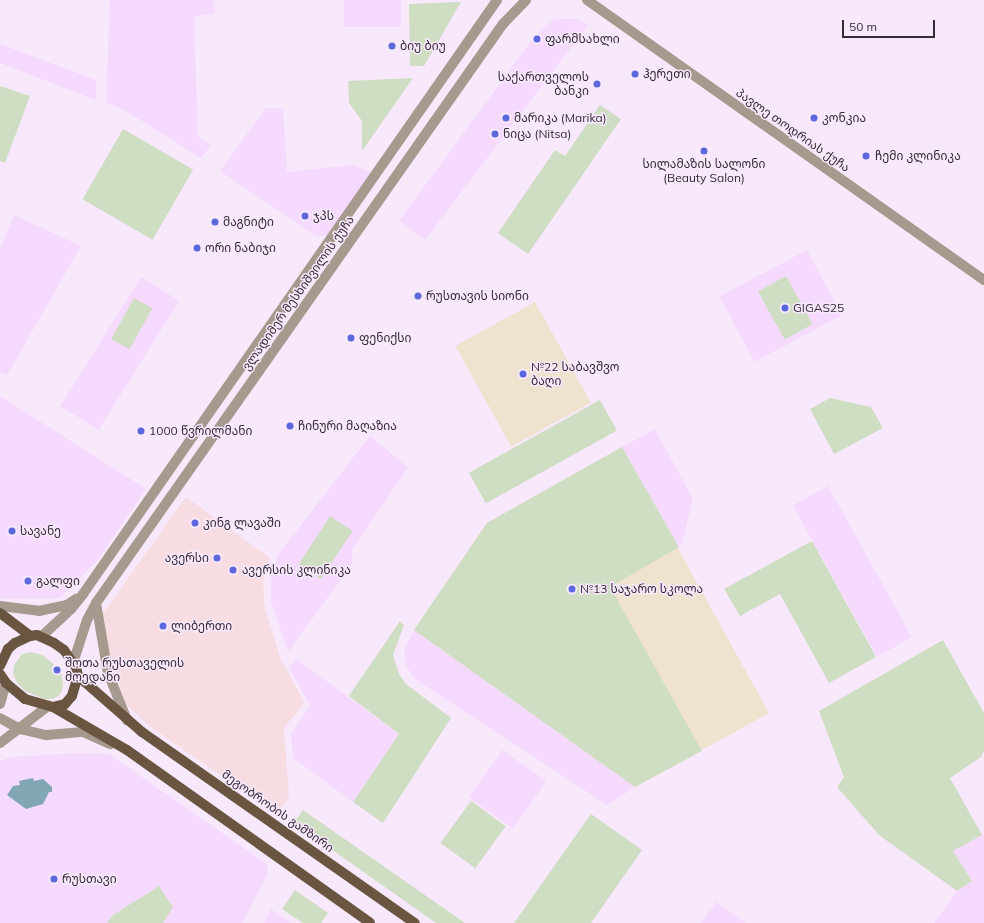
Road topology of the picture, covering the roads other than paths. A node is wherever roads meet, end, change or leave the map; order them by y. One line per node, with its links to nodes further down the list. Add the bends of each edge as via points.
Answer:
1 (497, 0): 5 (street, ვლადიმერ მესხიშვილის ქუჩა)
2 (526, 0): 6 (street, ვლადიმერ მესხიშვილის ქუჩა, via 503,24)
3 (587, 0): 4 (street, პავლე თოდრიას ქუჩა)
4 (984, 280)
5 (83, 594): 7 (street, via 67,605 39,611); 10 (street, via 72,609)
6 (96, 603): 11 (street, via 87,620); 19 (street, via 108,673)
7 (0, 606)
8 (0, 613): 9 (main road)
9 (30, 636): 10 (main road); 12 (main road, via 8,649)
10 (41, 637): 11 (main road, via 64,650)
11 (73, 663): 14 (main road)
12 (0, 666)
13 (0, 674): 15 (main road)
14 (78, 676): 17 (main road, via 72,696 65,704); 19 (main road)
15 (6, 683): 16 (street); 17 (main road, via 25,699)
16 (0, 704)
17 (51, 707): 20 (street); 22 (main road)
18 (0, 718): 20 (street)
19 (127, 720): 24 (main road, მეგობრობის გამზირი)
20 (20, 729): 21 (street); 22 (street, via 47,734 83,732)
21 (0, 743)
22 (127, 750): 23 (main road)
23 (370, 923)
24 (415, 923)

